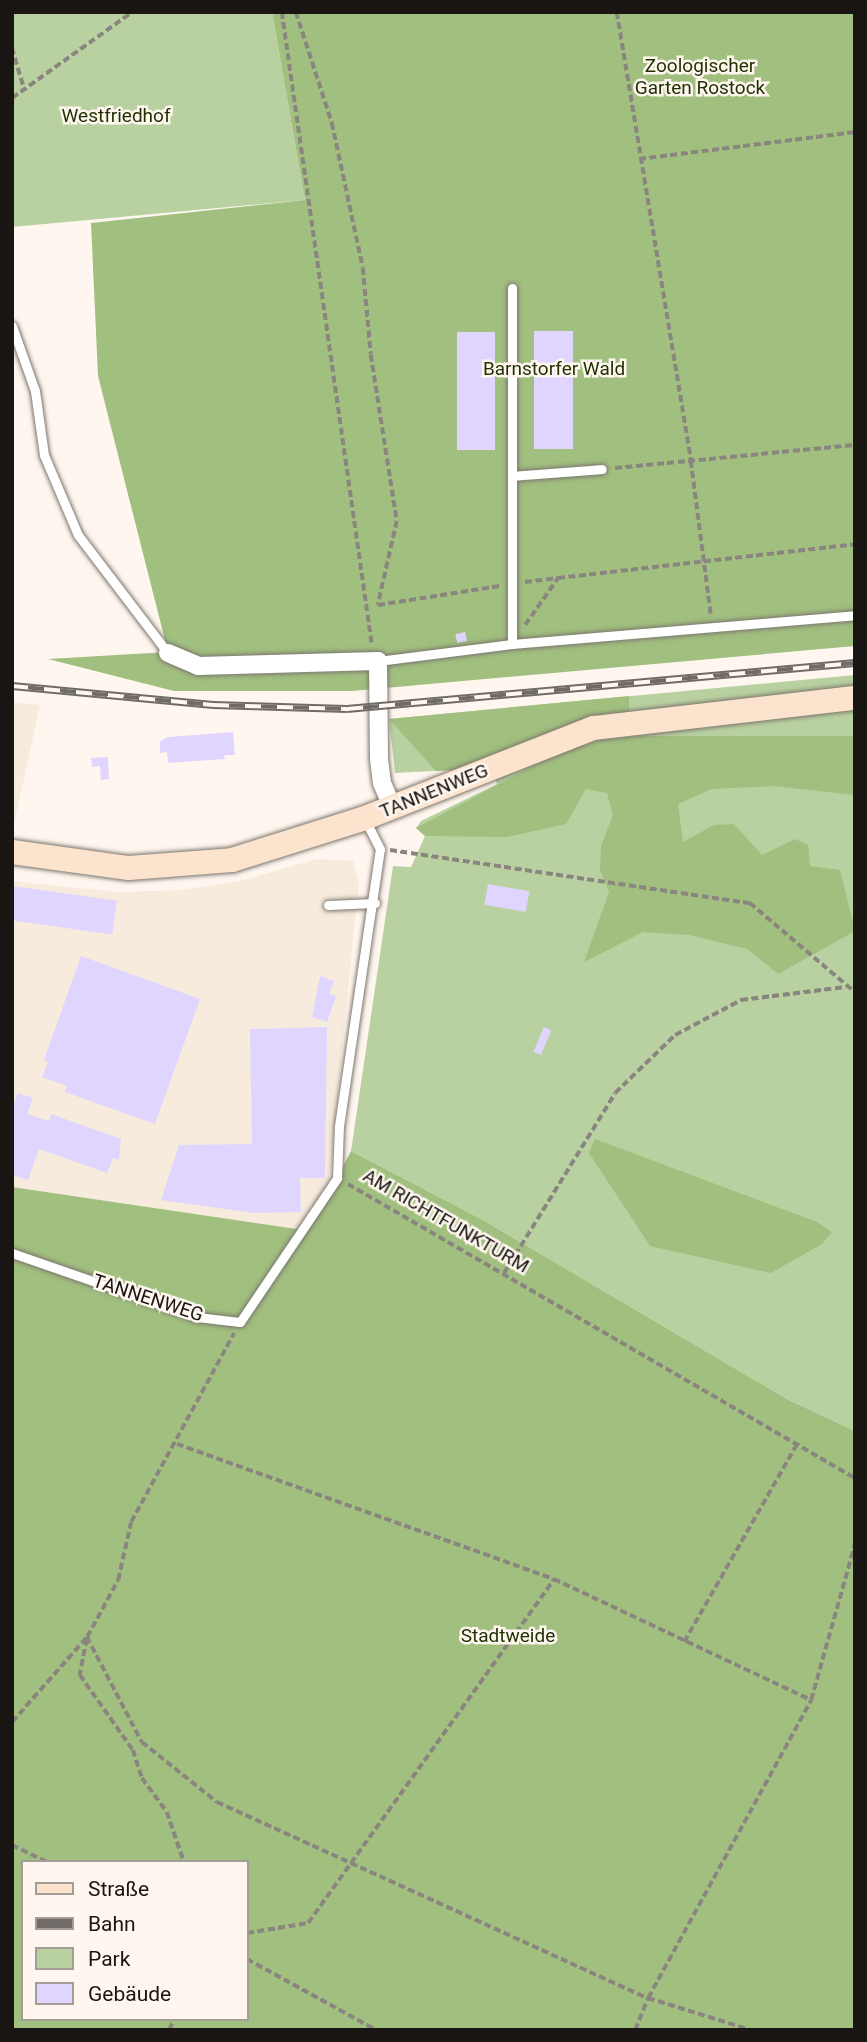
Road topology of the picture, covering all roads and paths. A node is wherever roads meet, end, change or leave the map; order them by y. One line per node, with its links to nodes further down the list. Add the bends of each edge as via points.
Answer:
1 (132, 12): 6 (path)
2 (282, 12): 21 (path)
3 (296, 12): 20 (path, via 332,123 363,268 371,355 397,521)
4 (617, 12): 9 (path)
5 (12, 48): 6 (path)
6 (25, 91): 7 (path)
7 (12, 97)
8 (855, 131): 9 (path)
9 (639, 159): 13 (path)
10 (512, 288): 15 (lane)
11 (12, 326): 25 (lane, via 35,391 44,455 78,535)
12 (855, 445): 13 (path)
13 (691, 461): 14 (path); 17 (path)
14 (602, 470): 15 (lane)
15 (512, 476): 19 (lane)
16 (855, 544): 17 (path)
17 (705, 560): 18 (path); 23 (path)
18 (558, 578): 19 (path); 24 (path)
19 (512, 584): 20 (path); 24 (lane)
20 (378, 605): 21 (path)
21 (367, 608): 26 (path)
22 (855, 615): 23 (lane)
23 (712, 626): 24 (lane)
24 (512, 644): 26 (lane)
25 (168, 653): 26 (street, via 198,666)
26 (378, 661): 28 (street, via 379,759)
27 (855, 698): 28 (street, TANNENWEG, via 594,728)
28 (392, 807): 29 (street, TANNENWEG)
29 (365, 818): 30 (lane); 31 (street, TANNENWEG, via 275,850 200,865 104,866)
30 (380, 849): 32 (lane, AM RICHTFUNKTURM); 34 (path, via 420,851 750,903)
31 (12, 852)
32 (375, 903): 33 (lane); 36 (lane, AM RICHTFUNKTURM, via 340,1126)
33 (328, 905)
34 (845, 988): 35 (path); 38 (path, via 741,1000 675,1035 615,1093)
35 (855, 992)
36 (337, 1178): 38 (path, AM RICHTFUNKTURM); 39 (lane)
37 (12, 1253): 39 (lane, TANNENWEG, via 197,1317)
38 (504, 1273): 41 (path, AM RICHTFUNKTURM)
39 (240, 1322): 40 (path)
40 (177, 1444): 44 (path); 45 (path, via 131,1522 118,1580)
41 (796, 1445): 42 (path, AM RICHTFUNKTURM); 46 (path)
42 (855, 1478)
43 (855, 1543): 47 (path)
44 (554, 1579): 46 (path); 52 (path)
45 (87, 1637): 48 (path); 51 (path, via 80,1675 133,1750 142,1778 167,1812); 52 (path, via 142,1742 216,1802)
46 (684, 1642): 47 (path)
47 (811, 1700): 55 (path)
48 (12, 1722)
49 (12, 1845): 50 (path)
50 (43, 1860)
51 (183, 1860)
52 (350, 1866): 53 (path, via 308,1923); 55 (path)
53 (248, 1933)
54 (248, 1960): 56 (path)
55 (648, 1998): 57 (path); 58 (path)
56 (376, 2030)
57 (635, 2030)
58 (751, 2030)

